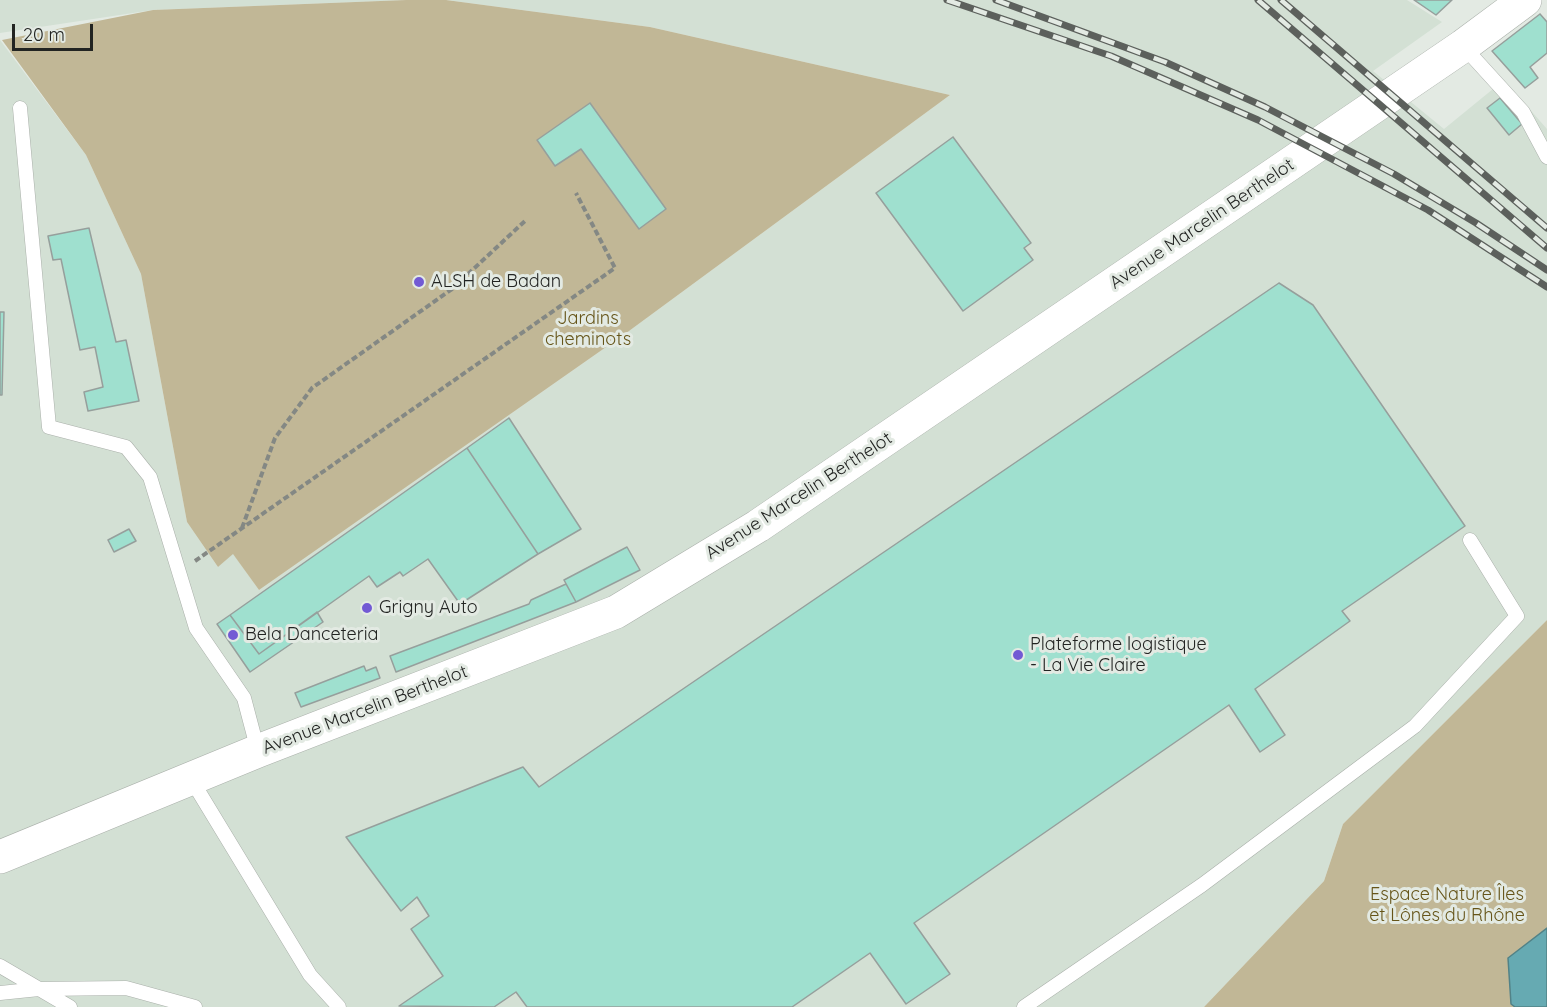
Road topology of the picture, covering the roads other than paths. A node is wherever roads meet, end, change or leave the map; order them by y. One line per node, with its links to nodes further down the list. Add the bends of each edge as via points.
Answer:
1 (1525, 0): 2 (street, Avenue Marcelin Berthelot)
2 (1463, 46): 4 (lane, via 1523,112); 6 (street, Avenue Marcelin Berthelot, via 758,526 616,612)
3 (20, 108): 6 (lane, via 49,427 126,447 150,477 196,628 244,698)
4 (1547, 158)
5 (1470, 540): 15 (lane, via 1517,616 1414,726 1202,885)
6 (258, 751): 7 (street, Avenue Marcelin Berthelot)
7 (191, 779): 8 (street, Avenue Marcelin Berthelot); 14 (lane, via 310,975)
8 (0, 856)
9 (0, 966): 10 (lane)
10 (39, 989): 11 (lane); 12 (lane); 13 (lane, via 126,988)
11 (0, 993)
12 (70, 1007)
13 (195, 1007)
14 (339, 1007)
15 (1024, 1007)

